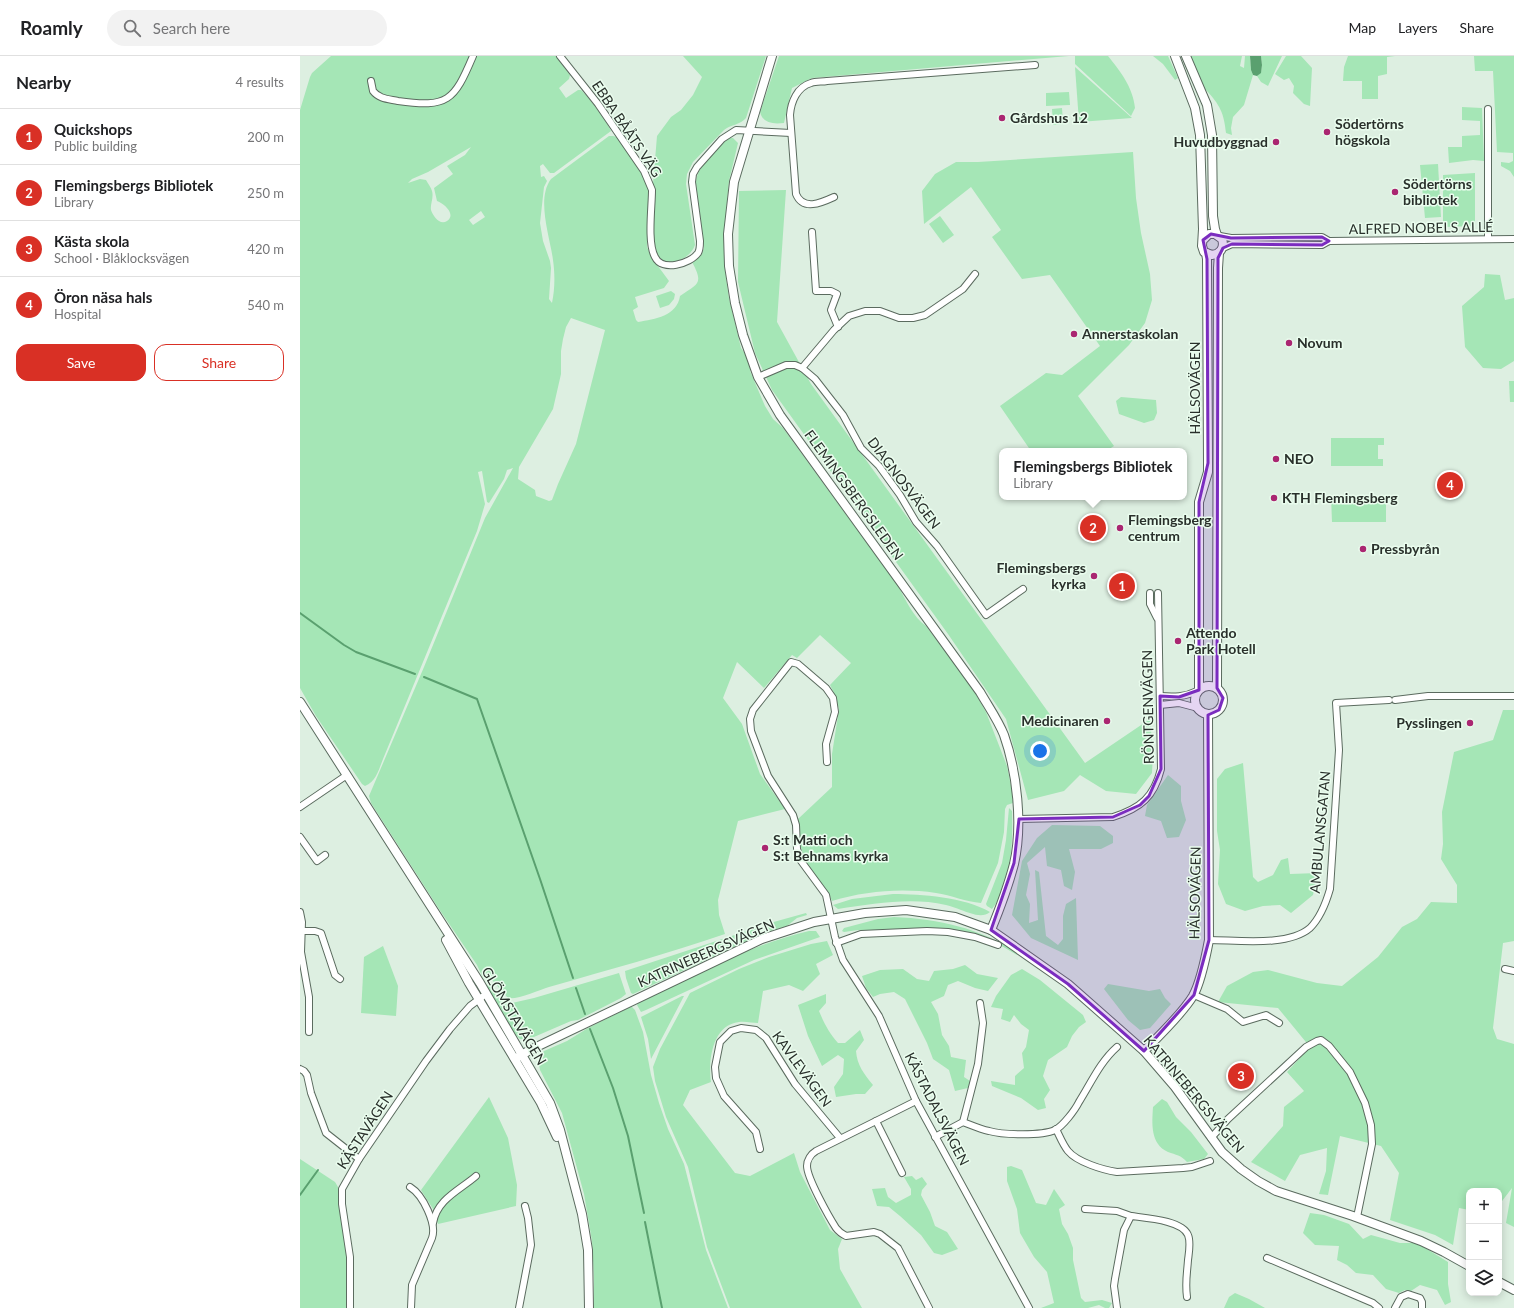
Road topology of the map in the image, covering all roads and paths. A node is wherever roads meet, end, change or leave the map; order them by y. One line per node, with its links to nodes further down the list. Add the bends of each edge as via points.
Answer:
1 (473, 56): 7 (street, via 455,92 437,103 424,104 380,97 373,91)
2 (560, 56): 9 (street, EBBA BÅÅTS VÄG, via 598,104 649,181 652,190 652,251 657,261 663,265 676,265 692,258 699,250 692,182 697,167 722,138 736,130)
3 (772, 56): 9 (street, FLEMINGSBERGSLEDEN)
4 (1175, 56): 16 (street, via 1195,108 1200,135)
5 (1188, 58): 13 (street, via 1207,106 1212,135 1213,216 1214,229)
6 (1035, 65): 10 (street, via 811,83 799,91 791,106)
7 (371, 81)
8 (1488, 109): 14 (street)
9 (748, 131): 10 (street); 23 (street, FLEMINGSBERGSLEDEN, via 734,182 728,234 729,266 743,335)
10 (791, 133): 11 (street, via 798,199 804,204 819,203)
11 (834, 197)
12 (812, 232): 21 (street, via 816,291 831,291 837,294 831,310)
13 (1218, 236): 16 (street, via 1209,234); 17 (street, ALFRED NOBELS ALLÉ, via 1322,237); 18 (street, via 1223,242)
14 (1488, 239): 15 (street, ALFRED NOBELS ALLÉ); 17 (street, ALFRED NOBELS ALLÉ)
15 (1514, 239)
16 (1202, 240): 19 (street, via 1202,248)
17 (1329, 241): 18 (street, ALFRED NOBELS ALLÉ, via 1322,245 1232,244)
18 (1221, 250): 19 (street, via 1212,255); 28 (street, HÄLSOVÄGEN, via 1218,268)
19 (1206, 253): 29 (street, HÄLSOVÄGEN, via 1208,472 1199,502)
20 (975, 274): 21 (street, via 962,289 925,315 900,318 880,311 865,311 849,316)
21 (838, 327): 22 (street)
22 (802, 368): 23 (street, via 786,365); 24 (street, DIAGNOSVÄGEN, via 824,390 843,415 861,448 879,466 916,522 937,546 986,615)
23 (758, 377): 39 (street, FLEMINGSBERGSLEDEN, via 780,415 980,692 1003,734 1016,785)
24 (1023, 589)
25 (1150, 593): 27 (street, RÖNTGENVÄGEN, via 1150,604)
26 (1158, 593): 27 (street, RÖNTGENVÄGEN)
27 (1159, 621): 30 (street, RÖNTGENVÄGEN)
28 (1217, 688): 29 (street, via 1210,685); 35 (street, via 1222,694 1222,706 1216,712)
29 (1198, 690): 30 (street, via 1179,697); 34 (street, via 1195,700)
30 (1160, 696): 33 (street, RÖNTGENVÄGEN)
31 (1514, 696): 47 (street, AMBULANSGATAN, via 1428,696 1336,703 1339,750 1330,889 1316,920 1310,928 1300,934 1280,940)
32 (300, 702): 37 (street, GLÖMSTAVÄGEN)
33 (1160, 706): 34 (street, via 1179,703); 39 (street, RÖNTGENVÄGEN, via 1162,768 1158,782 1140,805 1113,817)
34 (1198, 708): 35 (street)
35 (1208, 714): 47 (street, HÄLSOVÄGEN)
36 (827, 762): 44 (street, KÄSTADALSVÄGEN, via 826,744 835,712 833,698 826,688 792,661 755,706 750,719 751,731 768,776 795,820 797,849 801,861 824,891)
37 (347, 775): 38 (street); 42 (street, GLÖMSTAVÄGEN)
38 (300, 807)
39 (1019, 820): 45 (street, FLEMINGSBERGSLEDEN, via 1014,862)
40 (300, 837): 41 (street, via 317,861)
41 (325, 855)
42 (417, 886): 54 (street, GLÖMSTAVÄGEN); 56 (street, GLÖMSTAVÄGEN)
43 (300, 912): 46 (street)
44 (831, 919): 45 (street, KATRINEBERGSVÄGEN, via 906,910 955,917); 48 (street, KÄSTADALSVÄGEN); 62 (street, KATRINEBERGSVÄGEN, via 762,939)
45 (991, 930): 61 (street, KATRINEBERGSVÄGEN, via 1068,984)
46 (302, 931): 50 (street); 53 (street, via 321,933)
47 (1210, 940): 55 (street, HÄLSOVÄGEN)
48 (836, 943): 49 (street, via 861,934 927,931 969,936); 64 (street, KÄSTADALSVÄGEN, via 848,970 872,1004 885,1029)
49 (998, 945)
50 (300, 948): 59 (street, via 308,987)
51 (1505, 969): 52 (street)
52 (1514, 971)
53 (340, 979)
54 (486, 994): 56 (street, KÄSTAVÄGEN); 62 (street, GLÖMSTAVÄGEN)
55 (1194, 995): 58 (street, via 1227,1009 1244,1022 1266,1015); 61 (street, HÄLSOVÄGEN)
56 (479, 999): 62 (street, GLÖMSTAVÄGEN); 72 (street, KÄSTAVÄGEN, via 445,1036)
57 (980, 1004): 66 (street, via 983,1023 978,1064)
58 (1279, 1023)
59 (308, 1032)
60 (1116, 1047): 67 (street, via 1108,1055 1078,1104)
61 (1144, 1051): 70 (street, KATRINEBERGSVÄGEN, via 1175,1087)
62 (518, 1057): 90 (street, GLÖMSTAVÄGEN, via 571,1169 587,1240)
63 (300, 1070): 72 (street, via 307,1075 326,1133)
64 (916, 1101): 65 (street); 68 (street, KÄSTADALSVÄGEN)
65 (876, 1121): 69 (street); 74 (street)
66 (963, 1122): 67 (street, via 989,1132 1004,1134 1028,1134); 68 (street)
67 (1056, 1129): 73 (street, via 1069,1152 1076,1158 1109,1171 1183,1168)
68 (935, 1137): 92 (street, KÄSTADALSVÄGEN)
69 (840, 1138): 71 (street, KAVLEVÄGEN, via 795,1084 766,1038 756,1030 741,1028 730,1031 720,1042 715,1067 716,1078 724,1096 756,1132); 91 (street, via 813,1153 809,1158 806,1165 815,1189 841,1234 850,1236 874,1232 898,1248)
70 (1211, 1138): 80 (street, KATRINEBERGSVÄGEN, via 1241,1169 1276,1191); 80 (street, via 1228,1119 1312,1043 1320,1040 1340,1058 1356,1081 1371,1125 1372,1144)
71 (760, 1149)
72 (359, 1159): 87 (street, KÄSTAVÄGEN, via 341,1191 350,1257)
73 (1210, 1161)
74 (902, 1173)
75 (476, 1176): 81 (street, via 442,1202)
76 (410, 1187): 81 (street, via 418,1195)
77 (525, 1206): 89 (street, via 531,1245)
78 (1085, 1209): 79 (street, via 1117,1211)
79 (1131, 1216): 86 (street, via 1174,1224 1188,1234 1190,1244 1185,1283); 93 (street, via 1124,1230 1115,1279)
80 (1357, 1217): 83 (street, KATRINEBERGSVÄGEN, via 1421,1241)
81 (433, 1223): 88 (street, via 432,1238 412,1285)
82 (1267, 1258): 94 (street, via 1373,1303)
83 (1466, 1264)
84 (1502, 1284): 85 (street)
85 (1514, 1290)
86 (1187, 1297)
87 (350, 1308)
88 (411, 1308)
89 (518, 1308)
90 (589, 1308)
91 (929, 1308)
92 (1029, 1308)
93 (1117, 1308)
94 (1379, 1308)
95 (1395, 1308): 96 (street, via 1401,1297 1408,1294 1420,1298)
96 (1422, 1308)

